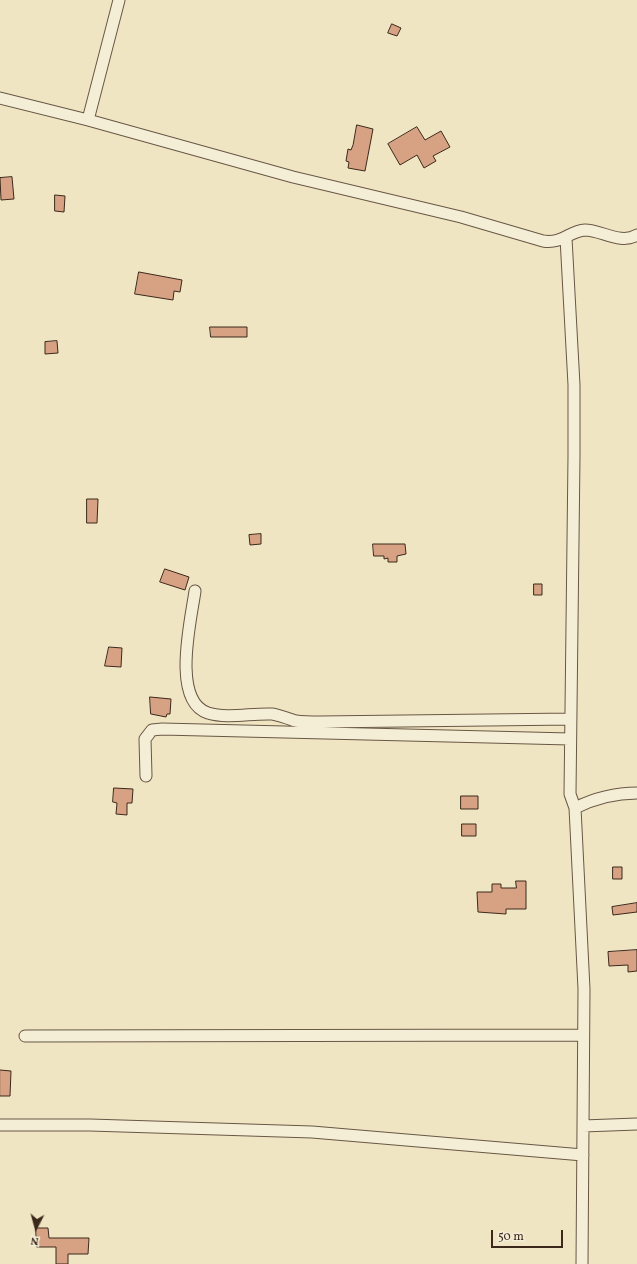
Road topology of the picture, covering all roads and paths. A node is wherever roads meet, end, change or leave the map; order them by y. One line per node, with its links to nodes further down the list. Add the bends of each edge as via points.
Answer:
1 (119, 0): 3 (street)
2 (0, 98): 3 (street)
3 (88, 120): 5 (street, via 293,177 460,217 543,241 552,242)
4 (637, 235): 5 (street, via 616,238 583,230)
5 (566, 238): 7 (street, via 574,409)
6 (195, 591): 7 (street, via 185,662 188,693 194,703 206,712 220,715 274,714 297,721 320,722)
7 (571, 719): 8 (street)
8 (570, 739): 9 (street, via 162,729 152,730 145,739); 11 (street, via 570,794)
9 (146, 776)
10 (637, 793): 11 (street, via 619,793 594,799)
11 (576, 808): 12 (street, via 584,989)
12 (583, 1035): 13 (street); 16 (street)
13 (25, 1036)
14 (637, 1124): 16 (street)
15 (0, 1125): 17 (street, via 90,1125 312,1132)
16 (584, 1126): 17 (street)
17 (583, 1155): 18 (street)
18 (582, 1264)

